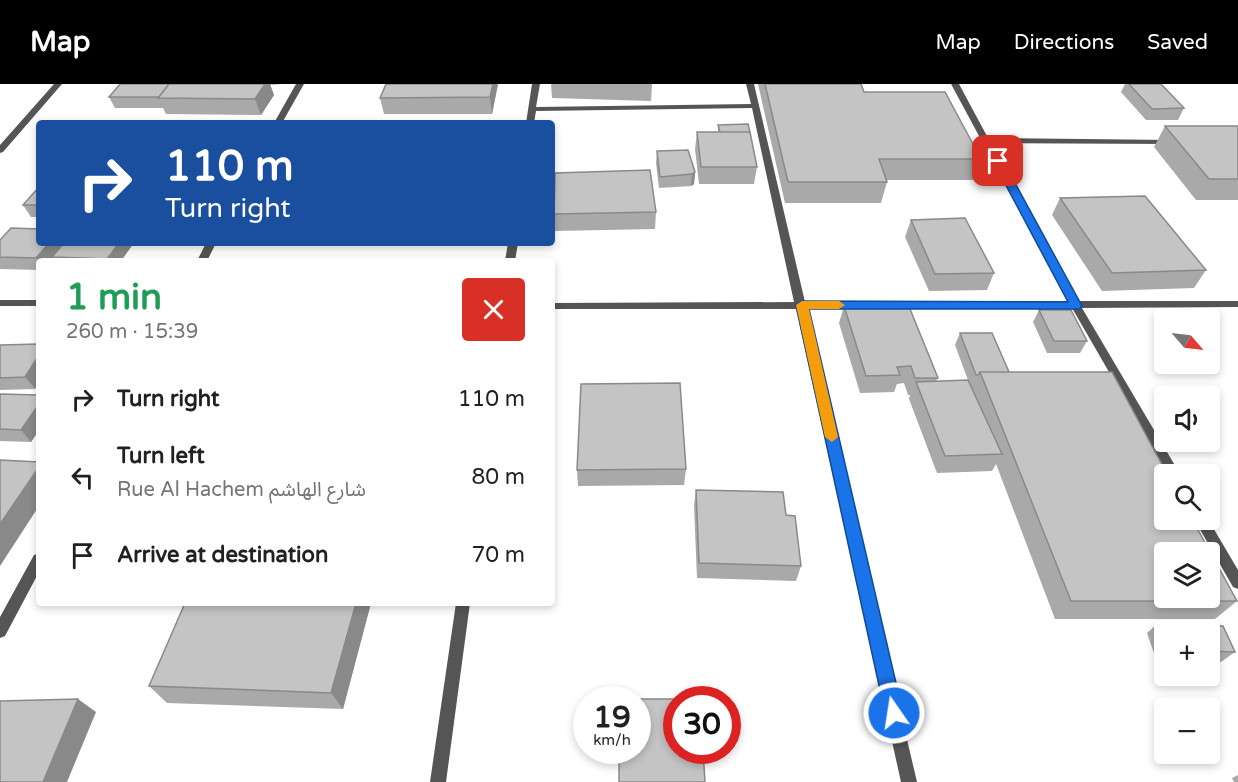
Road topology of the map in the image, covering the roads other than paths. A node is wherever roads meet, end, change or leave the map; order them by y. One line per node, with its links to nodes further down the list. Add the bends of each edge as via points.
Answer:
1 (58, 84): 12 (street)
2 (300, 84): 8 (street)
3 (536, 84): 7 (street)
4 (750, 84): 6 (street)
5 (955, 84): 10 (street)
6 (756, 106): 7 (street); 16 (street)
7 (532, 109): 9 (street)
8 (280, 120)
9 (530, 120)
10 (987, 140): 11 (street); 18 (street)
11 (1178, 142)
12 (0, 150)
13 (0, 303): 14 (street)
14 (36, 303)
15 (1238, 304): 18 (street)
16 (802, 305): 17 (street); 18 (street); 27 (street)
17 (555, 306)
18 (1076, 306): 19 (street)
19 (1168, 464)
20 (1207, 530): 22 (street)
21 (36, 563): 23 (street)
22 (1237, 580)
23 (7, 604): 25 (street)
24 (463, 606): 26 (street)
25 (0, 631)
26 (438, 782)
27 (909, 782)

